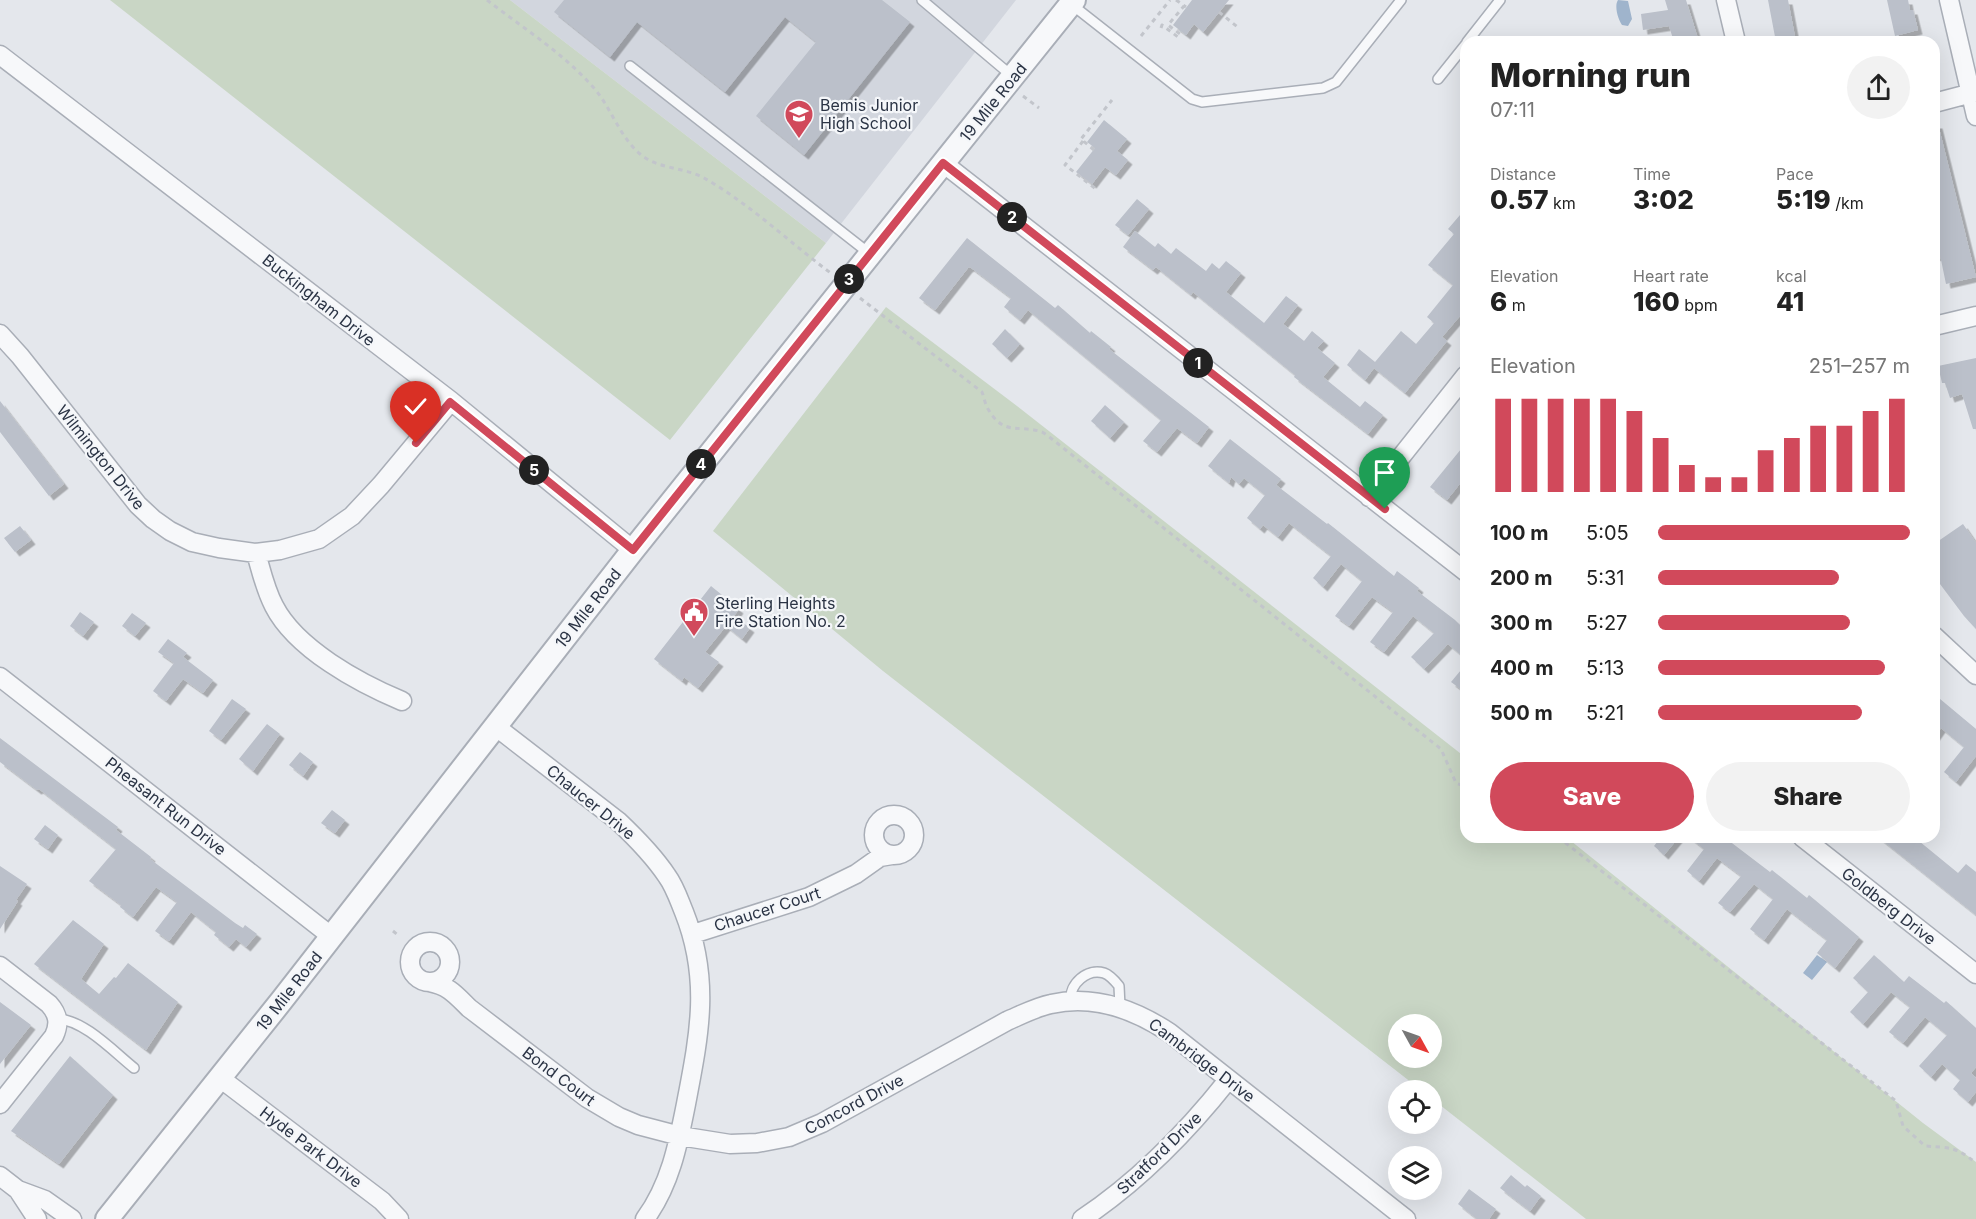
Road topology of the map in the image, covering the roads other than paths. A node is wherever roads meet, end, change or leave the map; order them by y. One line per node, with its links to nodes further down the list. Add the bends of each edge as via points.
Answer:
1 (922, 0): 13 (lane)
2 (1401, 0): 6 (lane, via 1331,86 1202,102 1192,99)
3 (1500, 0): 7 (lane)
4 (1726, 0): 8 (street)
5 (1949, 0): 14 (street)
6 (1073, 2): 13 (street, 19 Mile Road)
7 (1472, 36)
8 (1735, 36)
9 (1460, 51): 12 (lane)
10 (0, 55): 23 (street, Buckingham Drive)
11 (630, 66): 18 (lane)
12 (1438, 79)
13 (1018, 86): 17 (street, 19 Mile Road)
14 (1973, 93): 15 (street); 16 (street)
15 (1940, 101)
16 (1976, 116)
17 (943, 163): 18 (street, 19 Mile Road); 24 (street)
18 (870, 254): 25 (street, 19 Mile Road)
19 (1976, 316): 20 (street)
20 (1940, 325)
21 (0, 334): 26 (street, Wilmington Drive, via 153,519 192,542)
22 (1460, 383): 24 (street)
23 (450, 402): 25 (street, Buckingham Drive); 26 (street, Wilmington Drive, via 352,516 319,539)
24 (1369, 497): 27 (street)
25 (633, 550): 32 (street, 19 Mile Road)
26 (256, 552): 31 (street, via 274,607 290,628 344,673)
27 (1460, 567)
28 (1940, 642): 29 (street)
29 (1976, 675)
30 (0, 677): 38 (street, Pheasant Run Drive)
31 (402, 702)
32 (495, 726): 37 (street, Chaucer Drive, via 636,839 672,883); 38 (street, 19 Mile Road)
33 (874, 838): 35 (street, via 881,850); 35 (street, Chaucer Court, via 877,825 887,817 906,820 913,831 912,843 904,852); 36 (street, Chaucer Court)
34 (1810, 843): 41 (street, Goldberg Drive)
35 (892, 855): 36 (street, Chaucer Court)
36 (870, 863): 37 (street, Chaucer Court, via 809,897)
37 (693, 934): 52 (street, Chaucer Drive, via 701,978 701,1016)
38 (331, 936): 49 (street, 19 Mile Road)
39 (0, 966): 46 (street, via 49,1004)
40 (449, 968): 42 (street, via 436,981); 42 (street, Bond Court, via 448,955 441,945 429,942 417,947 410,965 417,977); 43 (street, Bond Court)
41 (1976, 974)
42 (429, 982): 43 (street, Bond Court)
43 (452, 991): 52 (street, Bond Court, via 603,1109 638,1125)
44 (1071, 1001): 45 (street, Cambridge Drive); 45 (lane, via 1075,984 1097,972 1106,974 1119,986); 47 (street, Cambridge Drive, via 1031,1010)
45 (1120, 1007): 50 (street, Cambridge Drive, via 1170,1033)
46 (58, 1019): 48 (lane, via 82,1027); 51 (street, via 54,1036)
47 (969, 1042): 52 (street, Concord Drive, via 822,1123 789,1137 729,1144)
48 (134, 1068)
49 (220, 1078): 58 (street, 19 Mile Road); 59 (street, Hyde Park Drive, via 382,1201)
50 (1228, 1080): 55 (street, Cambridge Drive); 61 (street, Stratford Drive, via 1138,1177)
51 (0, 1104)
52 (680, 1136): 60 (street, via 665,1185)
53 (0, 1176): 54 (street)
54 (18, 1190): 56 (street); 57 (street, via 45,1200)
55 (1400, 1217)
56 (37, 1219)
57 (72, 1219)
58 (107, 1219)
59 (399, 1219)
60 (645, 1219)
61 (1082, 1219)

